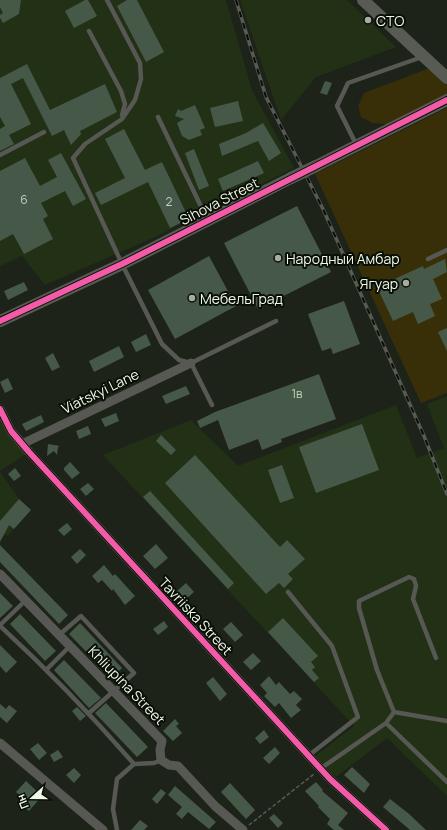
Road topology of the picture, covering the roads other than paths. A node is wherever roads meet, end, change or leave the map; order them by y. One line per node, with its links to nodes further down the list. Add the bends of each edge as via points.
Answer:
1 (107, 0): 8 (lane, via 140,63 142,79 135,100)
2 (362, 0): 4 (street)
3 (88, 31): 8 (lane, via 121,91 125,104)
4 (424, 57): 5 (street); 10 (lane, via 348,83 337,106)
5 (445, 73)
6 (447, 100): 10 (street, Sihova Street)
7 (158, 117): 12 (lane)
8 (122, 119): 15 (lane, via 84,144 73,158)
9 (44, 132): 11 (lane)
10 (356, 146): 12 (street, Sihova Street, bridge)
11 (0, 155)
12 (208, 220): 15 (street, Sihova Street)
13 (447, 250): 14 (lane)
14 (428, 259)
15 (122, 264): 16 (street, Sihova Street); 18 (lane, via 162,344 179,360)
16 (0, 320)
17 (276, 321): 18 (lane)
18 (191, 362): 19 (lane); 21 (street, Viatskyi Lane)
19 (212, 406)
20 (0, 409): 21 (street, Tavriiska Street, via 11,431)
21 (22, 444): 36 (street, Tavriiska Street)
22 (0, 574): 24 (street, Khliupina Street)
23 (288, 592): 36 (lane, via 332,646 358,716)
24 (26, 600): 25 (lane); 26 (street, Khliupina Street)
25 (0, 626): 29 (lane)
26 (59, 635): 27 (street, Khliupina Street); 30 (lane, via 81,616 134,673)
27 (70, 646): 29 (lane); 30 (street, Khliupina Street)
28 (436, 658): 31 (lane, via 413,599 416,586 414,578 358,601 377,670)
29 (47, 669): 32 (lane)
30 (113, 691): 32 (lane); 37 (street, Khliupina Street, via 162,741)
31 (394, 712): 33 (lane); 34 (lane)
32 (89, 713): 38 (lane)
33 (447, 721)
34 (386, 723): 39 (lane); 40 (lane)
35 (0, 743): 41 (street)
36 (308, 756): 39 (street, Tavriiska Street)
37 (161, 760): 38 (lane); 43 (street, via 178,766 215,806)
38 (134, 764): 42 (lane, via 117,779 112,809)
39 (320, 769): 44 (street, Tavriiska Street)
40 (447, 782)
41 (103, 830)
42 (117, 830)
43 (243, 830)
44 (386, 830)

